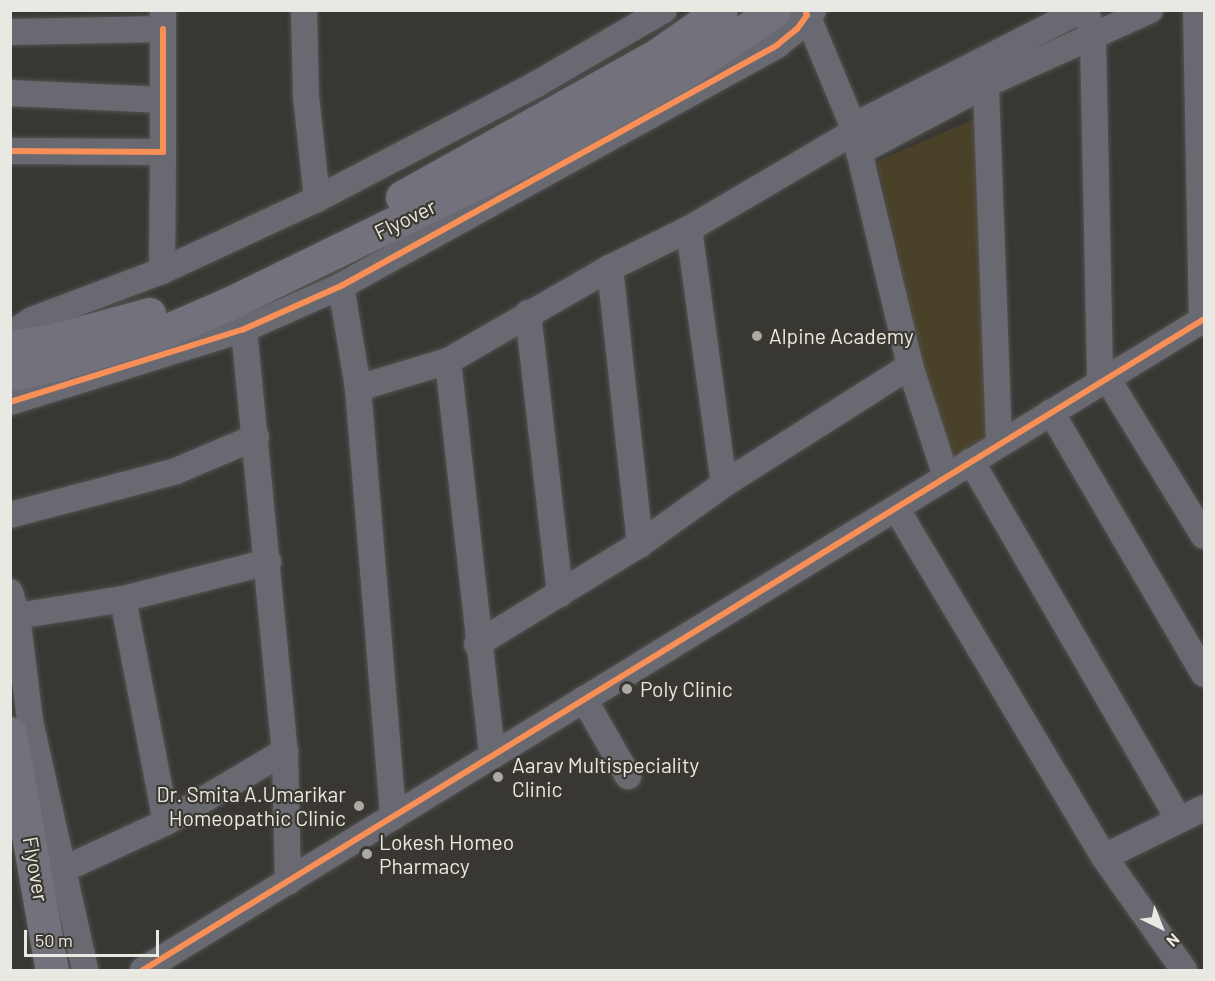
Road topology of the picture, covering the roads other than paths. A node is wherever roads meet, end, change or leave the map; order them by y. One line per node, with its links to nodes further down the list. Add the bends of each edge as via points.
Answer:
1 (304, 10): 18 (street, via 306,96)
2 (664, 10): 18 (street, via 535,85)
3 (721, 10): 19 (main road, Flyover, via 657,55)
4 (775, 10): 19 (main road, Flyover, via 673,78 538,153)
5 (1084, 10): 11 (street); 12 (street)
6 (1150, 10): 11 (street)
7 (1196, 10): 25 (street)
8 (808, 12): 15 (street); 23 (street, via 777,45)
9 (163, 20): 10 (street); 14 (street)
10 (10, 32)
11 (1093, 39): 12 (street); 32 (street)
12 (986, 72): 15 (street); 37 (street)
13 (10, 93): 14 (street)
14 (164, 100): 17 (street)
15 (855, 137): 20 (street); 30 (street)
16 (10, 151): 17 (street)
17 (163, 152): 22 (street)
18 (317, 199): 22 (street)
19 (371, 226): 28 (main road, Flyover, via 150,313 47,342); 31 (main road, Flyover, via 161,333)
20 (689, 229): 21 (street); 40 (street)
21 (610, 268): 24 (street); 44 (street)
22 (162, 271): 27 (street, via 32,320)
23 (341, 286): 26 (street); 33 (street)
24 (528, 313): 29 (street); 46 (street)
25 (1203, 320): 32 (street)
26 (244, 329): 34 (street); 36 (street)
27 (10, 334)
28 (10, 346)
29 (448, 361): 33 (street); 49 (street)
30 (910, 366): 39 (street); 40 (street)
31 (10, 374)
32 (1104, 380): 35 (street); 43 (street)
33 (358, 388): 58 (street)
34 (10, 402)
35 (1051, 412): 37 (street); 50 (street)
36 (256, 437): 42 (street, via 176,471); 45 (street)
37 (999, 444): 38 (street)
38 (971, 461): 39 (street); 59 (street)
39 (946, 477): 41 (street)
40 (724, 484): 44 (street)
41 (896, 508): 51 (street); 61 (street)
42 (10, 515)
43 (1204, 536)
44 (640, 544): 46 (street)
45 (268, 562): 47 (street); 53 (street)
46 (560, 594): 49 (street)
47 (123, 599): 48 (street); 60 (street)
48 (14, 604): 62 (street, via 30,721)
49 (477, 644): 54 (street)
50 (1204, 674)
51 (584, 699): 54 (street); 55 (street)
52 (10, 732): 65 (main road, Flyover)
53 (285, 751): 60 (street); 63 (street)
54 (492, 756): 58 (street)
55 (628, 776)
56 (10, 797): 64 (street)
57 (1204, 808): 59 (street)
58 (393, 817): 63 (street)
59 (1179, 820): 61 (street)
60 (166, 822): 62 (street)
61 (1104, 857): 68 (street)
62 (60, 871): 66 (street)
63 (288, 882): 67 (street)
64 (44, 970)
65 (52, 970)
66 (85, 970)
67 (143, 970)
68 (1184, 970)

